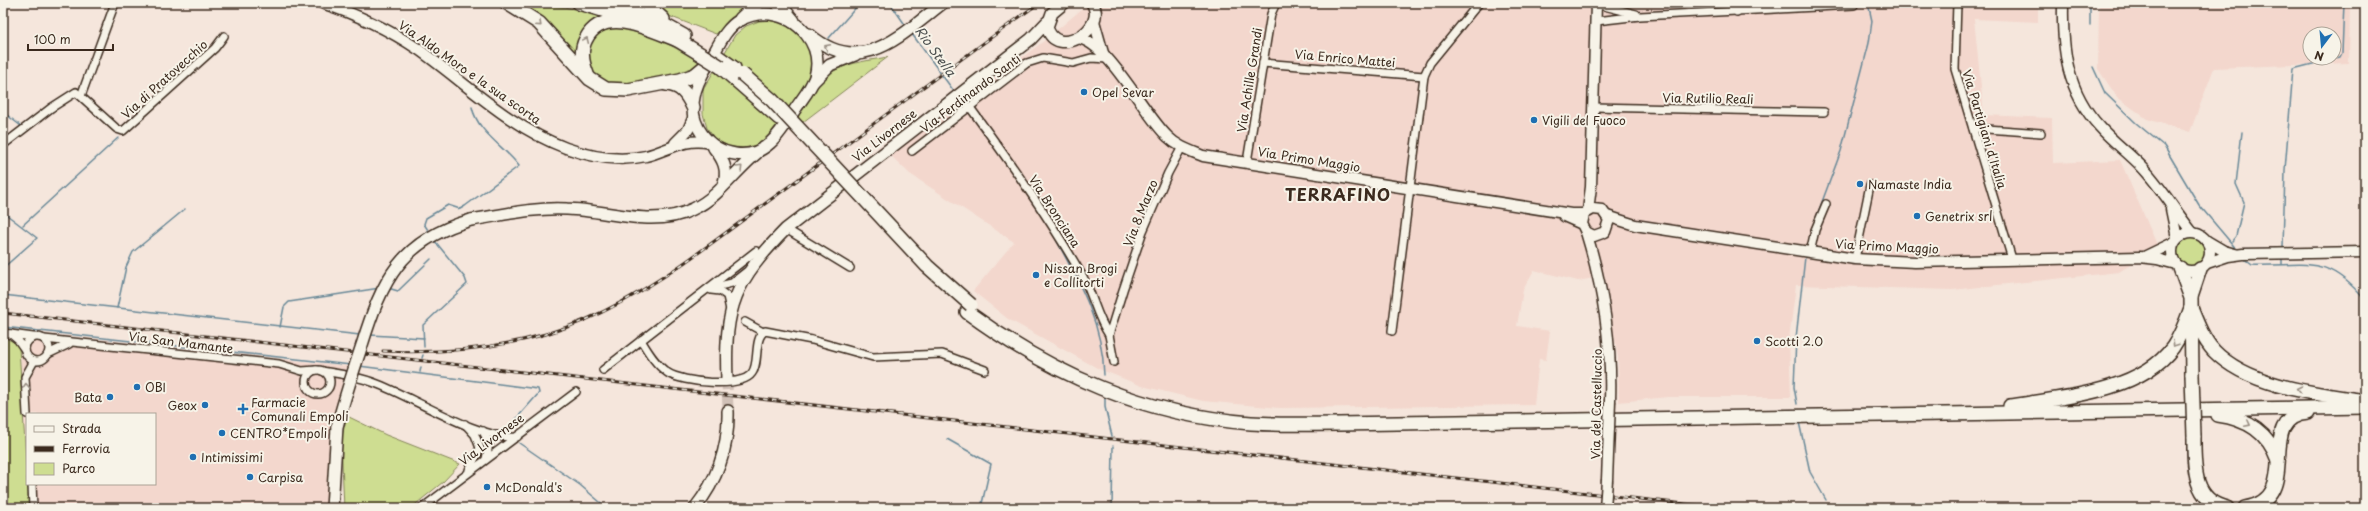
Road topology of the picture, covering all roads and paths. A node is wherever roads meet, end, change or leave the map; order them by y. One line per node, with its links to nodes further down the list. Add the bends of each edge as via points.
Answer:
1 (115, 3): 40 (street)
2 (322, 3): 49 (main road, Via Aldo Moro e la sua scorta, via 373,22 397,36 505,115 556,144 581,153 614,158 644,156)
3 (507, 3): 37 (highway, one-way to 37, via 539,23)
4 (579, 3): 29 (highway, via 636,20)
5 (606, 3): 31 (highway, via 666,26)
6 (646, 3): 31 (highway, via 654,14)
7 (758, 3): 21 (highway)
8 (778, 3): 24 (highway)
9 (943, 3): 32 (main road, via 883,48)
10 (1064, 3): 23 (main road, Via Livornese, via 1052,13)
11 (1276, 3): 35 (street, Via Achille Grandi, via 1271,14)
12 (1479, 3): 36 (street, via 1430,63)
13 (1736, 3): 19 (street)
14 (1957, 3): 45 (street, Via Partigiani d'Italia, via 1955,69)
15 (2063, 3): 58 (main road, via 2062,41 2065,59 2081,103 2100,127 2142,166)
16 (1596, 4): 20 (street); 22 (main road)
17 (1854, 6): 19 (street)
18 (1095, 9): 26 (main road); 33 (main road, Via Primo Maggio)
19 (1737, 12): 20 (street)
20 (1640, 16): 22 (street)
21 (741, 19): 24 (main road, via 770,14); 31 (main road)
22 (1596, 21): 42 (main road)
23 (1047, 22): 27 (main road, Via Livornese); 28 (main road, via 1048,31)
24 (797, 24): 32 (main road, one-way to 24, via 828,48); 39 (main road, via 811,43 815,56)
25 (224, 36): 40 (street, Via di Pratovecchio, via 215,48 123,131 117,130)
26 (1077, 38): 28 (main road, via 1063,42); 30 (main road, Via Primo Maggio, via 1088,40)
27 (1031, 39): 28 (main road); 65 (main road, Via Livornese)
28 (1054, 39)
29 (678, 40): 31 (highway); 37 (highway, one-way to 29, via 583,64 582,49 591,32 603,23 623,22)
30 (1095, 46): 33 (main road, Via Primo Maggio); 34 (street)
31 (703, 53): 38 (highway, via 690,77); 43 (main road, via 695,91); 83 (highway, bridge, via 736,78 779,118 913,262); 83 (highway, bridge, via 717,56 772,100)
32 (859, 54): 39 (main road, via 830,66)
33 (1106, 56): 34 (street, Via Ferdinando Santi); 50 (main road, Via Primo Maggio, via 1158,126)
34 (1091, 58): 41 (street, Via Ferdinando Santi, via 1073,63 1043,58 1032,60)
35 (1263, 63): 36 (street, Via Enrico Mattei); 53 (street, Via Achille Grandi)
36 (1424, 76): 57 (street)
37 (589, 77): 38 (highway, via 600,86 611,90 628,90)
38 (660, 83): 43 (highway, via 680,88)
39 (812, 84): 51 (main road, via 778,136)
40 (81, 96): 48 (street, via 76,92 56,104)
41 (969, 106): 52 (street, Via Ferdinando Santi); 90 (street, Via Bronciana, via 1012,165 1072,258 1088,286)
42 (1593, 107): 44 (street, Via Rutilio Reali); 55 (main road)
43 (694, 112): 47 (main road, via 698,128); 49 (main road, Via Aldo Moro e la sua scorta, via 685,134)
44 (1824, 112)
45 (1973, 128): 46 (street); 77 (street, Via Partigiani d'Italia)
46 (2041, 133)
47 (711, 144): 49 (main road, Via Aldo Moro e la sua scorta, via 692,140); 51 (main road, via 740,155); 56 (main road, via 721,157 725,168)
48 (3, 145)
49 (673, 145)
50 (1182, 147): 53 (main road, Via Primo Maggio, via 1203,156); 90 (street, Via 8 Marzo, via 1168,173 1144,231)
51 (760, 150): 56 (main road, one-way to 51)
52 (912, 151)
53 (1247, 162): 57 (main road, Via Primo Maggio)
54 (1870, 185): 76 (street)
55 (1591, 187): 61 (main road); 62 (main road)
56 (721, 188): 120 (main road, bridge, via 698,207 680,215 663,218 566,208 471,220 430,236 404,256 390,273 371,314 337,427)
57 (1410, 189): 60 (main road, Via Primo Maggio); 86 (street)
58 (2169, 203): 67 (main road); 68 (main road)
59 (1826, 204): 72 (street, via 1815,230)
60 (1554, 212): 61 (main road, Via Primo Maggio); 64 (main road, Via Primo Maggio)
61 (1586, 212): 62 (main road, Via Primo Maggio); 64 (main road)
62 (1604, 213): 63 (main road, Via Primo Maggio); 66 (main road)
63 (1635, 225): 66 (main road, Via Primo Maggio); 72 (main road, Via Primo Maggio)
64 (1584, 228): 66 (main road, Via Primo Maggio, via 1594,236); 71 (main road, Via del Castelluccio)
65 (786, 229): 74 (main road, Via Livornese); 80 (street)
66 (1605, 231): 71 (main road)
67 (2192, 232): 68 (main road); 69 (main road)
68 (2175, 241): 75 (main road, Via Primo Maggio, via 2159,251); 78 (main road, via 2172,254)
69 (2207, 241): 73 (main road, via 2224,251); 79 (main road, via 2210,252)
70 (2365, 252): 73 (main road)
71 (1592, 253): 127 (main road, Via del Castelluccio, bridge, via 1610,341)
72 (1810, 253): 76 (main road, Via Primo Maggio)
73 (2243, 254): 79 (main road, via 2228,256)
74 (756, 257): 81 (street, Via Livornese); 81 (street, Via Livornese, via 732,283); 84 (main road, via 740,286)
75 (2140, 257): 77 (main road, Via Primo Maggio); 78 (main road, Via Primo Maggio)
76 (1855, 259): 77 (main road, Via Primo Maggio, via 1915,262)
77 (2012, 259)
78 (2178, 266): 79 (main road, via 2190,271); 82 (highway)
79 (2203, 266): 82 (highway)
80 (850, 268)
81 (705, 291): 84 (street, via 720,291 727,296); 93 (street, Via Livornese)
82 (2191, 303): 108 (highway, one-way to 82, via 2322,395 2285,386 2237,368 2214,351 2201,333); 109 (highway, one-way to 109, via 2182,334 2160,362 2144,373 2117,385); 128 (highway, bridge, via 2195,474 2200,488 2214,504)
83 (969, 309): 109 (highway, via 1024,343 1090,378 1161,401 1251,416); 112 (highway, via 1026,352 1058,370 1106,391 1183,413 1251,423 1332,424)
84 (729, 318): 104 (main road, via 726,342)
85 (745, 322): 87 (street)
86 (1392, 331)
87 (763, 332): 93 (street, via 753,372 745,380 733,383 671,375 654,359); 102 (street, via 812,340 873,357 942,354)
88 (3, 333): 89 (street)
89 (11, 334): 91 (street); 95 (street)
90 (1109, 335): 98 (street, Via Bronciana)
91 (33, 338): 92 (street); 95 (street, via 27,342)
92 (44, 339): 94 (street, Via San Mamante); 96 (street, via 49,346)
93 (640, 340): 101 (street, Via Livornese)
94 (71, 343): 96 (street); 99 (street, Via San Mamante, via 85,342)
95 (25, 350): 97 (street, via 28,357)
96 (48, 354): 97 (street, via 41,361)
97 (34, 361): 113 (street, one-way to 97, via 25,377)
98 (1114, 362)
99 (288, 367): 100 (street, Via San Mamante, via 308,372); 105 (street, via 300,376)
100 (319, 370): 103 (street, Via San Mamante); 105 (street, via 307,377); 106 (street, via 330,378)
101 (603, 370)
102 (985, 370)
103 (346, 374): 106 (street); 114 (street, via 377,383)
104 (727, 379)
105 (308, 388): 106 (street, via 316,394)
106 (329, 389)
107 (576, 392): 116 (street, Via Livornese)
108 (2365, 401): 109 (highway)
109 (2010, 406)
110 (2365, 407): 112 (highway); 118 (highway, via 2298,414 2290,418 2279,436)
111 (728, 411): 126 (main road, via 728,438 723,458 709,490)
112 (2085, 411): 118 (highway, one-way to 118, via 2102,415 2220,415 2237,419 2250,424 2266,436)
113 (27, 413)
114 (463, 423): 115 (street); 119 (street, via 475,435 480,448 475,460)
115 (483, 431): 116 (street, via 507,438); 117 (street, via 489,444)
116 (517, 436): 117 (street, Via Livornese)
117 (486, 459): 119 (street, Via Livornese)
118 (2278, 460): 129 (highway, via 2277,481 2269,494 2257,505)
119 (460, 479): 125 (street, Via Livornese)
120 (333, 484): 123 (main road); 124 (main road)
121 (32, 485): 122 (street)
122 (33, 508)
123 (332, 508)
124 (338, 508)
125 (422, 508)
126 (695, 508)
127 (1605, 508)
128 (2227, 508)
129 (2244, 508)

